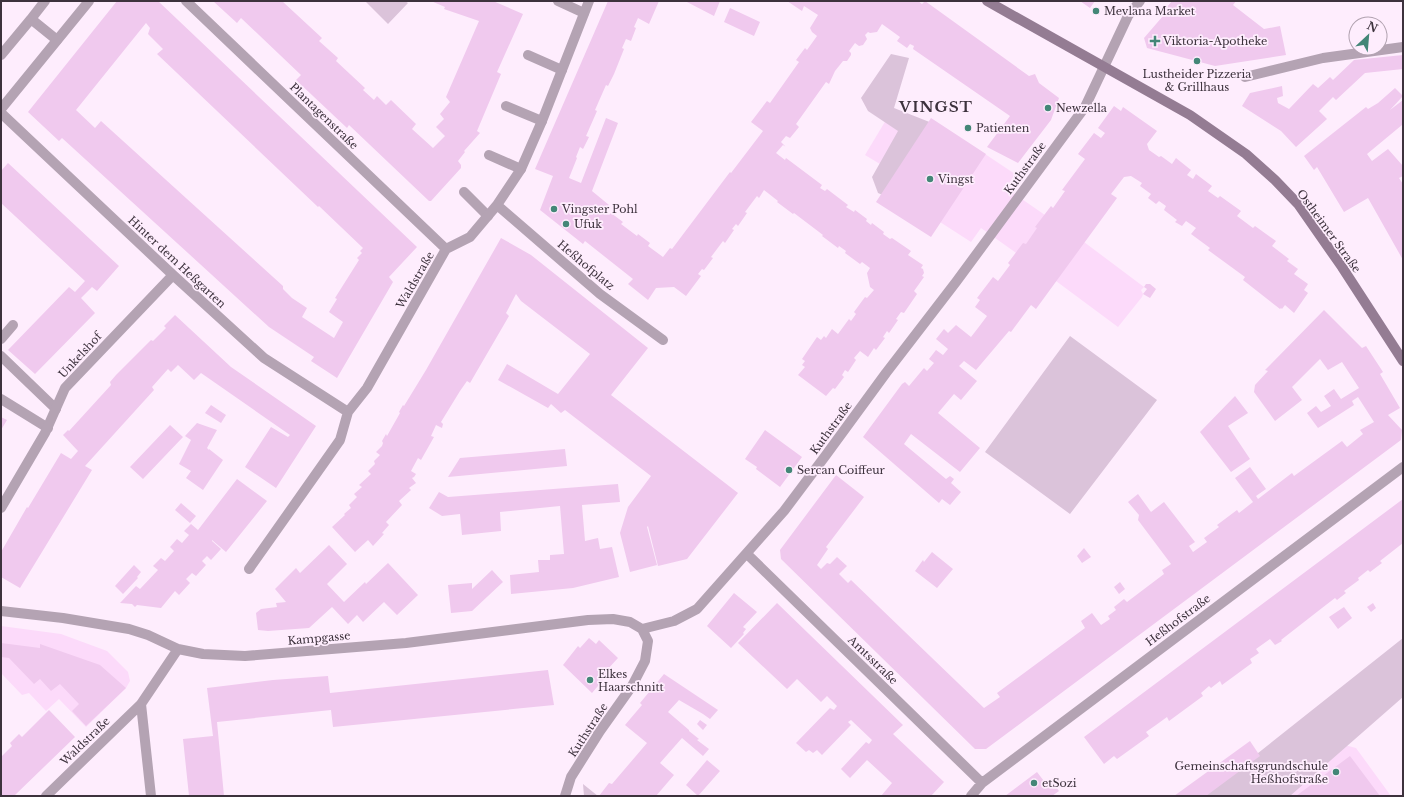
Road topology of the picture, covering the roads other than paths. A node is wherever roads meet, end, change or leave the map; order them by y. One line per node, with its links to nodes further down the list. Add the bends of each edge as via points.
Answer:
1 (45, 1): 9 (street)
2 (89, 1): 10 (street)
3 (186, 1): 26 (street, Plantagenstraße)
4 (558, 1): 8 (street)
5 (589, 1): 8 (street, Waldstraße)
6 (987, 1): 14 (main road, Ostheimer Straße)
7 (1140, 1): 14 (street, Kuthstraße, via 1128,16)
8 (584, 13): 15 (street, Waldstraße)
9 (31, 19): 10 (street); 12 (street)
10 (57, 40): 18 (street)
11 (1403, 47): 16 (street, via 1323,58)
12 (1, 54)
13 (528, 55): 15 (street)
14 (1104, 67): 32 (main road, Ostheimer Straße, via 1190,115 1246,154 1276,180 1298,204); 39 (street, Kuthstraße, via 1085,107 784,511)
15 (562, 70): 20 (street, Waldstraße)
16 (1246, 77)
17 (506, 106): 20 (street)
18 (1, 110)
19 (1, 113): 27 (street, Hinter dem Heßgarten)
20 (542, 121): 22 (street, Waldstraße)
21 (489, 155): 22 (street)
22 (521, 169): 24 (street, Waldstraße)
23 (464, 192): 25 (street)
24 (497, 205): 25 (street, Waldstraße); 30 (street, Heßhofplatz, via 600,294)
25 (488, 216): 26 (street, Waldstraße, via 470,237)
26 (446, 249): 35 (street, Waldstraße, via 367,388)
27 (172, 275): 34 (street, Unkelshof, via 65,388); 35 (street, Hinter dem Heßgarten, via 264,358)
28 (14, 325): 29 (street)
29 (1, 339)
30 (663, 340)
31 (1, 356): 34 (street)
32 (1403, 361)
33 (1, 399): 36 (street)
34 (56, 409): 36 (street, Unkelshof)
35 (348, 412): 40 (street, Waldstraße, via 340,440)
36 (48, 428): 38 (street, Unkelshof)
37 (1403, 467): 45 (street, Heßhofstraße)
38 (1, 508)
39 (747, 554): 42 (street, Kuthstraße, via 697,609 674,621); 45 (street, Amtsstraße)
40 (249, 569)
41 (1, 610): 43 (street, Kampgasse, via 129,629)
42 (642, 629): 43 (street, Kampgasse, via 630,622 613,619 588,620 406,643 245,656 203,654); 48 (street, Kuthstraße, via 648,641 645,661 632,686 571,777)
43 (178, 649): 44 (street, Waldstraße)
44 (141, 704): 46 (street, Waldstraße); 47 (street)
45 (982, 783): 49 (street, Heßhofstraße)
46 (46, 796)
47 (151, 796)
48 (565, 796)
49 (971, 796)

